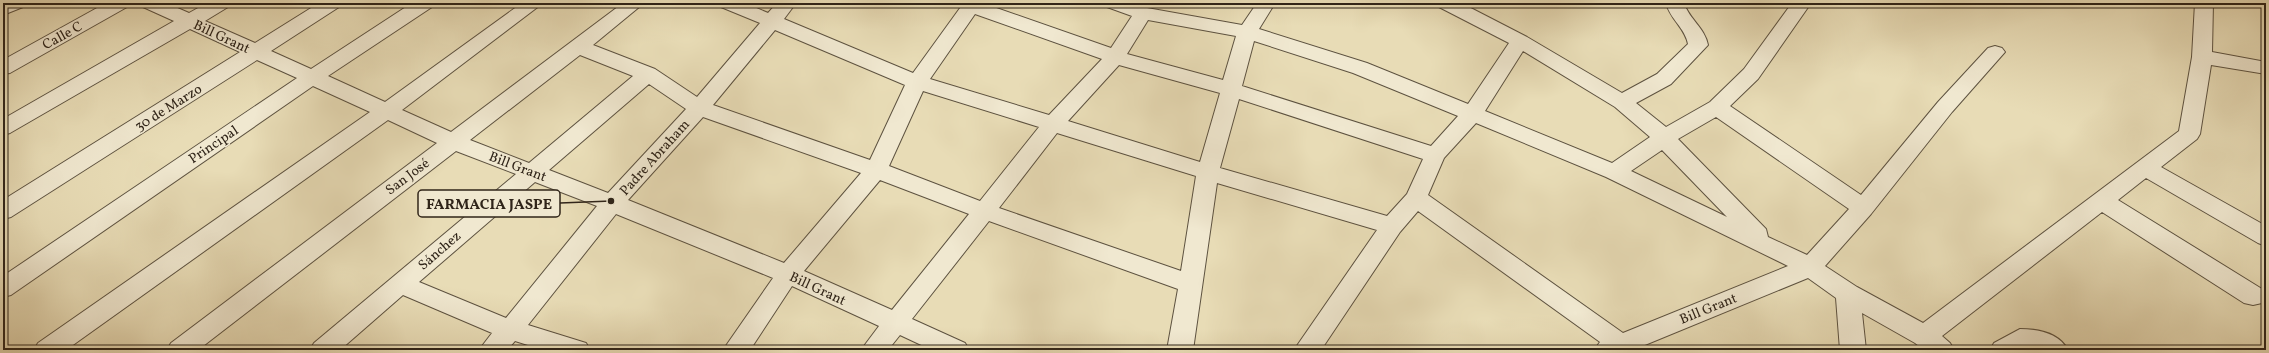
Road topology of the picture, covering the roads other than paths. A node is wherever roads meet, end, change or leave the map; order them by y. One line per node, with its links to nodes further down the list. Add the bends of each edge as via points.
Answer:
1 (16, 3): 18 (street)
2 (120, 3): 29 (street, Calle C)
3 (150, 3): 20 (street, Bill Grant)
4 (221, 3): 20 (street)
5 (332, 3): 25 (street, 30 de Marzo)
6 (425, 3): 32 (street, Principal)
7 (534, 3): 38 (street)
8 (635, 3): 24 (street, San José)
9 (728, 3): 21 (street)
10 (787, 3): 21 (street, Padre Abraham)
11 (1114, 3): 19 (street)
12 (1266, 3): 22 (street)
13 (1446, 3): 23 (street)
14 (1675, 3): 35 (street, via 1682,18 1698,37 1698,45 1664,79)
15 (1802, 3): 36 (street, via 1751,74)
16 (2204, 3): 28 (street)
17 (969, 4): 27 (street); 33 (street)
18 (3, 9)
19 (1144, 13): 22 (street); 27 (street)
20 (190, 22): 25 (street, Bill Grant); 41 (street)
21 (772, 22): 33 (street); 37 (street, Padre Abraham)
22 (1247, 32): 34 (street); 39 (street, via 1360,68)
23 (1520, 41): 35 (street); 39 (street)
24 (577, 46): 31 (street); 43 (street, San José)
25 (256, 52): 32 (street, Bill Grant); 54 (street, 30 de Marzo)
26 (1995, 52): 53 (street, via 1945,107)
27 (1115, 56): 34 (street); 40 (street)
28 (2202, 57): 30 (street); 45 (street, via 2189,134)
29 (3, 68)
30 (2266, 68)
31 (648, 74): 37 (street); 47 (street, Sánchez)
32 (312, 76): 38 (street, Bill Grant); 63 (street, Principal)
33 (917, 82): 40 (street); 46 (street)
34 (1230, 89): 44 (street); 48 (street)
35 (1622, 102): 42 (street)
36 (1717, 107): 42 (street); 53 (street)
37 (699, 108): 46 (street); 52 (street, Padre Abraham)
38 (385, 112): 43 (street, Bill Grant); 70 (street)
39 (1472, 114): 44 (street); 49 (street)
40 (1052, 125): 48 (street); 55 (street)
41 (3, 128)
42 (1664, 138): 49 (street); 58 (street)
43 (452, 141): 47 (street, Bill Grant); 71 (street, San José)
44 (1435, 155): 50 (street)
45 (2145, 168): 51 (street); 57 (street)
46 (876, 170): 55 (street); 60 (street)
47 (531, 171): 52 (street, Bill Grant); 61 (street, Sánchez)
48 (1208, 172): 56 (street); 62 (street)
49 (1614, 172): 58 (street)
50 (1416, 198): 56 (street); 69 (street)
51 (2102, 201): 65 (street); 68 (street)
52 (612, 203): 60 (street, Bill Grant); 67 (street, Padre Abraham)
53 (1863, 208): 59 (street)
54 (3, 211)
55 (984, 212): 62 (street); 66 (street)
56 (1392, 226): 79 (street)
57 (2266, 237)
58 (1769, 247): 59 (street)
59 (1810, 267): 64 (street); 69 (street, Bill Grant)
60 (788, 274): 66 (street, Bill Grant); 75 (street)
61 (400, 284): 67 (street); 72 (street, Sánchez)
62 (1190, 284): 78 (street)
63 (3, 288)
64 (1848, 294): 68 (street); 80 (street)
65 (2253, 296)
66 (895, 323): 76 (street); 77 (street, Bill Grant)
67 (510, 330): 73 (street, Padre Abraham); 74 (street)
68 (1932, 343)
69 (1619, 348)
70 (47, 350)
71 (180, 350)
72 (323, 350)
73 (492, 350)
74 (577, 350)
75 (736, 350)
76 (874, 350)
77 (956, 350)
78 (1180, 350)
79 (1307, 350)
80 (1853, 350)
81 (2003, 350): 82 (street, via 2020,339 2036,339)
82 (2055, 350)

